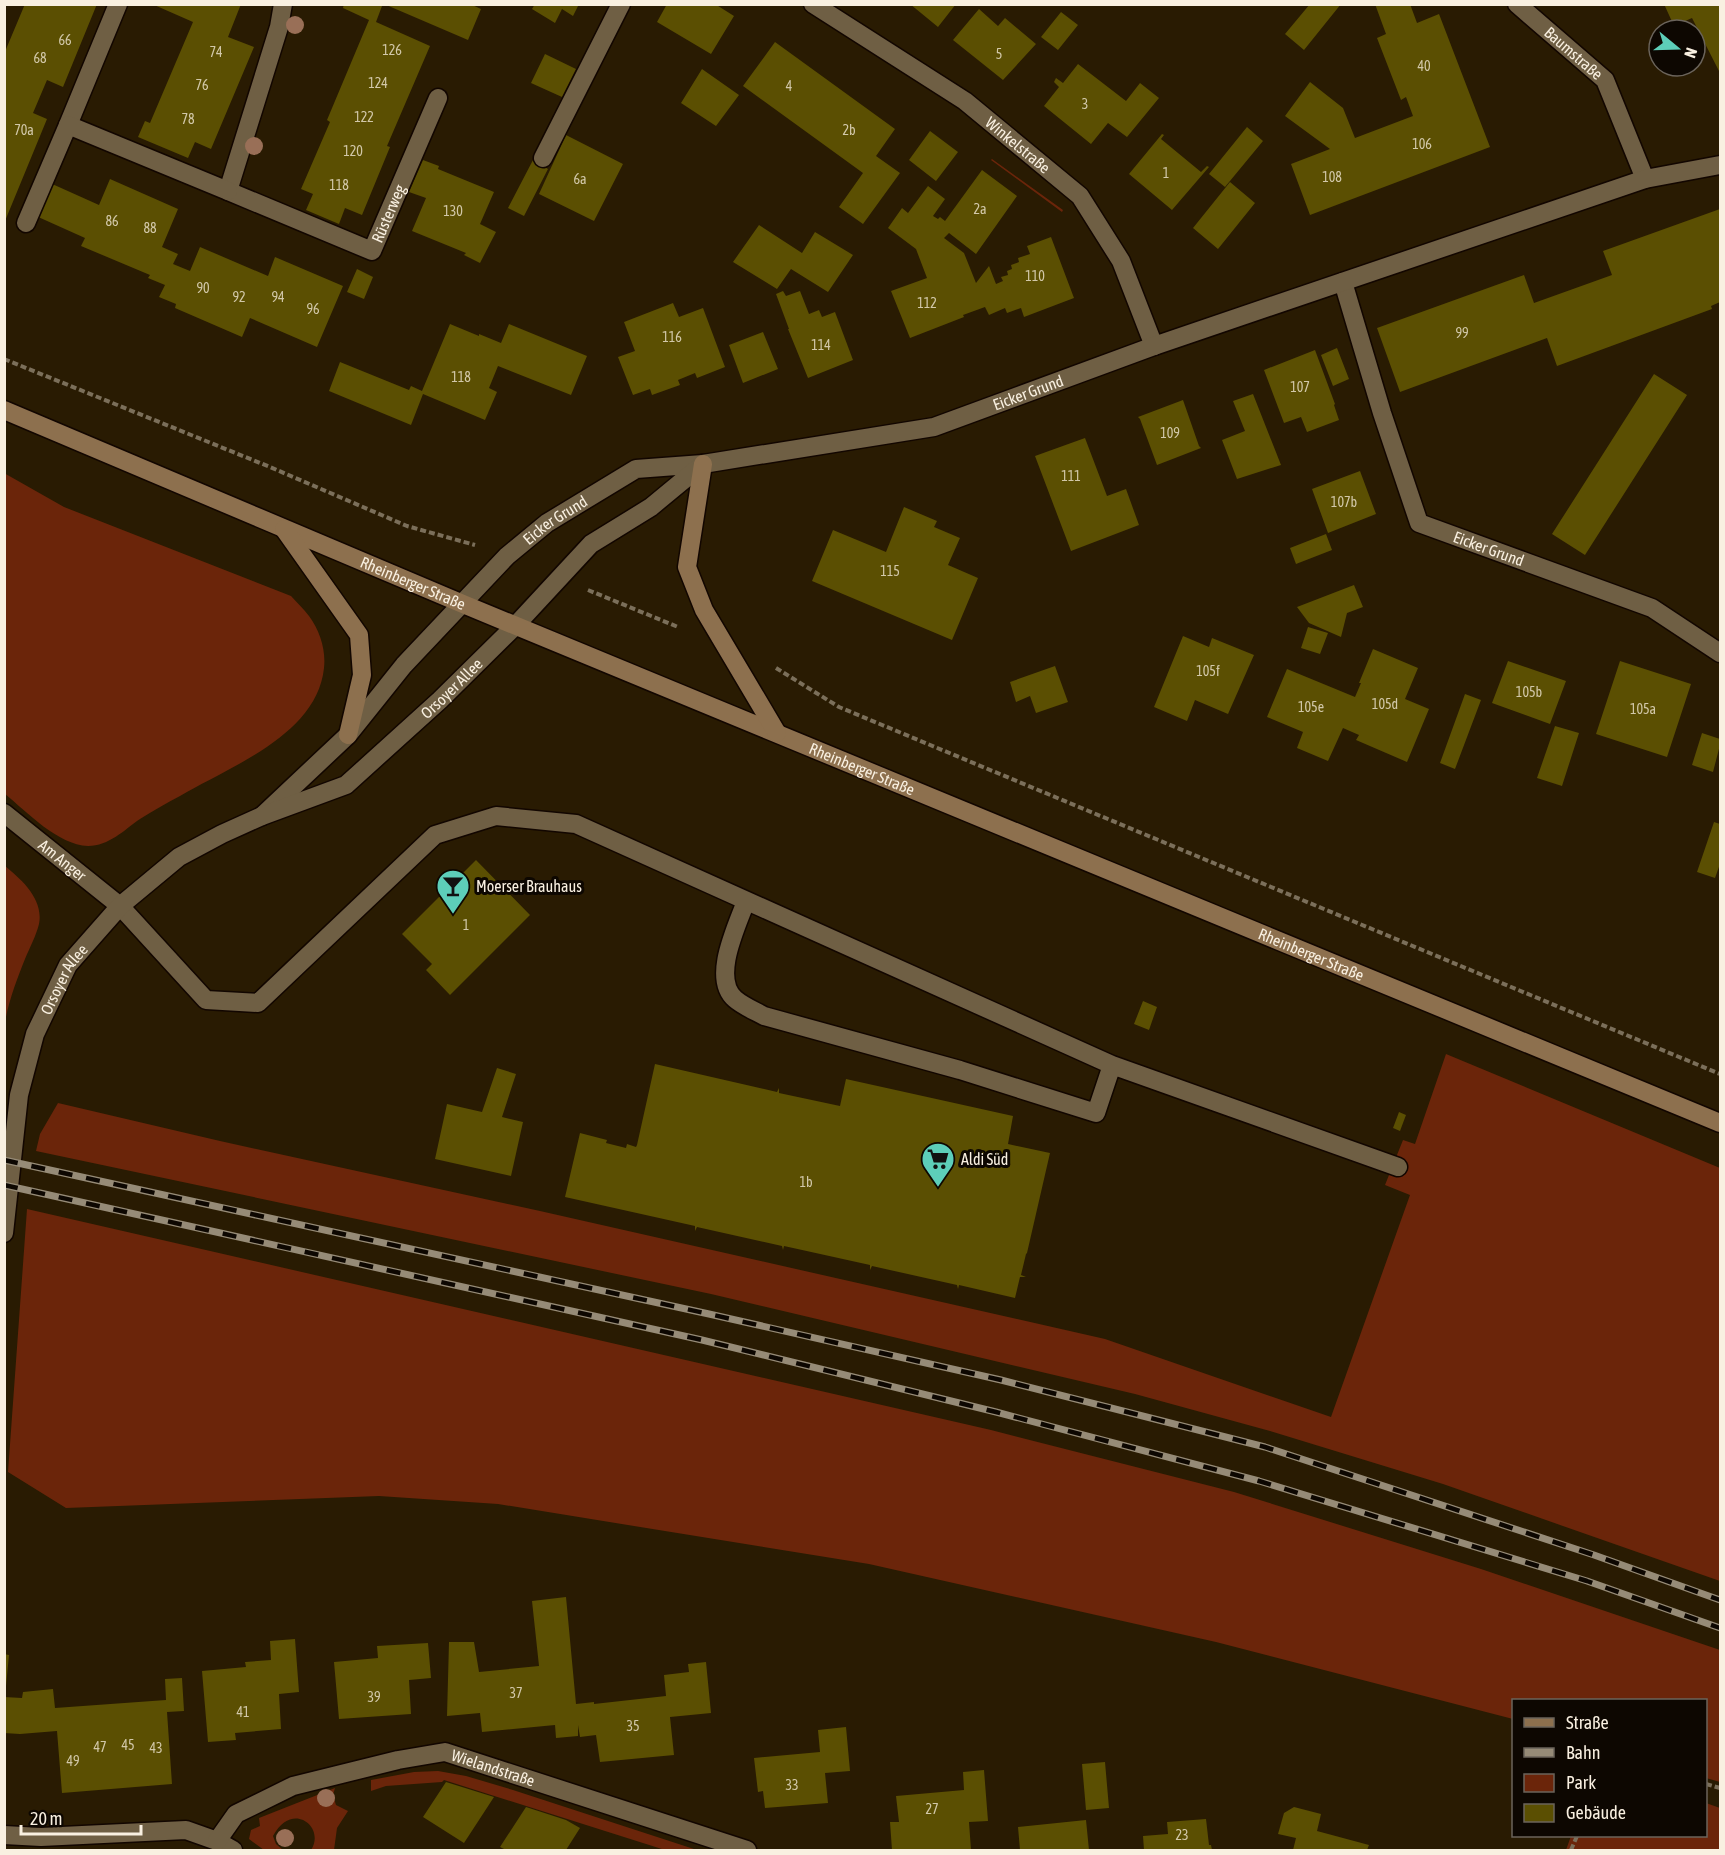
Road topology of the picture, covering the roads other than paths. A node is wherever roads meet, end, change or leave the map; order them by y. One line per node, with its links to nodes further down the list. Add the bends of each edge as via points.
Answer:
1 (118, 4): 7 (street)
2 (283, 4): 11 (street)
3 (621, 4): 8 (street)
4 (813, 4): 14 (street, Winkelstraße, via 965,101 1080,196 1121,261)
5 (1517, 4): 10 (street, Baumstraße, via 1605,80)
6 (438, 98): 11 (street, Rüsterweg, via 372,252)
7 (68, 126): 11 (street, Rüsterweg); 12 (street)
8 (543, 158)
9 (1720, 165): 10 (street, Eicker Grund)
10 (1645, 179): 13 (street, Eicker Grund)
11 (228, 190)
12 (26, 223)
13 (1343, 282): 14 (street, Eicker Grund); 20 (street, Eicker Grund, via 1419,523 1652,608)
14 (1154, 346): 16 (street, Eicker Grund, via 934,427)
15 (4, 410): 17 (main road, Rheinberger Straße)
16 (703, 464): 18 (street, Eicker Grund, via 636,469 547,523 507,556); 19 (street, via 651,507 591,544); 21 (main road, via 687,567 704,610)
17 (283, 527): 18 (main road, Rheinberger Straße); 22 (main road, via 359,635 362,675)
18 (463, 604): 19 (main road, Rheinberger Straße); 22 (street, Orsoyer Allee, via 404,665)
19 (515, 626): 21 (main road, Rheinberger Straße); 24 (street, Orsoyer Allee, via 346,785)
20 (1720, 653)
21 (777, 734): 28 (main road, Rheinberger Straße)
22 (348, 735): 24 (street, Orsoyer Allee)
23 (4, 813): 26 (street, Am Anger)
24 (262, 816): 26 (street, Orsoyer Allee, via 179,857)
25 (746, 901): 26 (street, Am Anger, via 576,825 496,816 435,835 258,1003 206,1000); 27 (street, Am Anger); 27 (street, via 725,962 724,977 735,999 764,1016 960,1070 1096,1113)
26 (120, 906): 30 (street, Orsoyer Allee, via 68,965 35,1034 20,1095)
27 (1112, 1065): 29 (street, Am Anger)
28 (1720, 1123)
29 (1398, 1167)
30 (4, 1233)
31 (4, 1835): 32 (street, via 41,1837 186,1830)
32 (217, 1841): 33 (street); 34 (street, Wielandstraße, via 236,1814 293,1786 445,1752)
33 (233, 1851)
34 (747, 1851)

